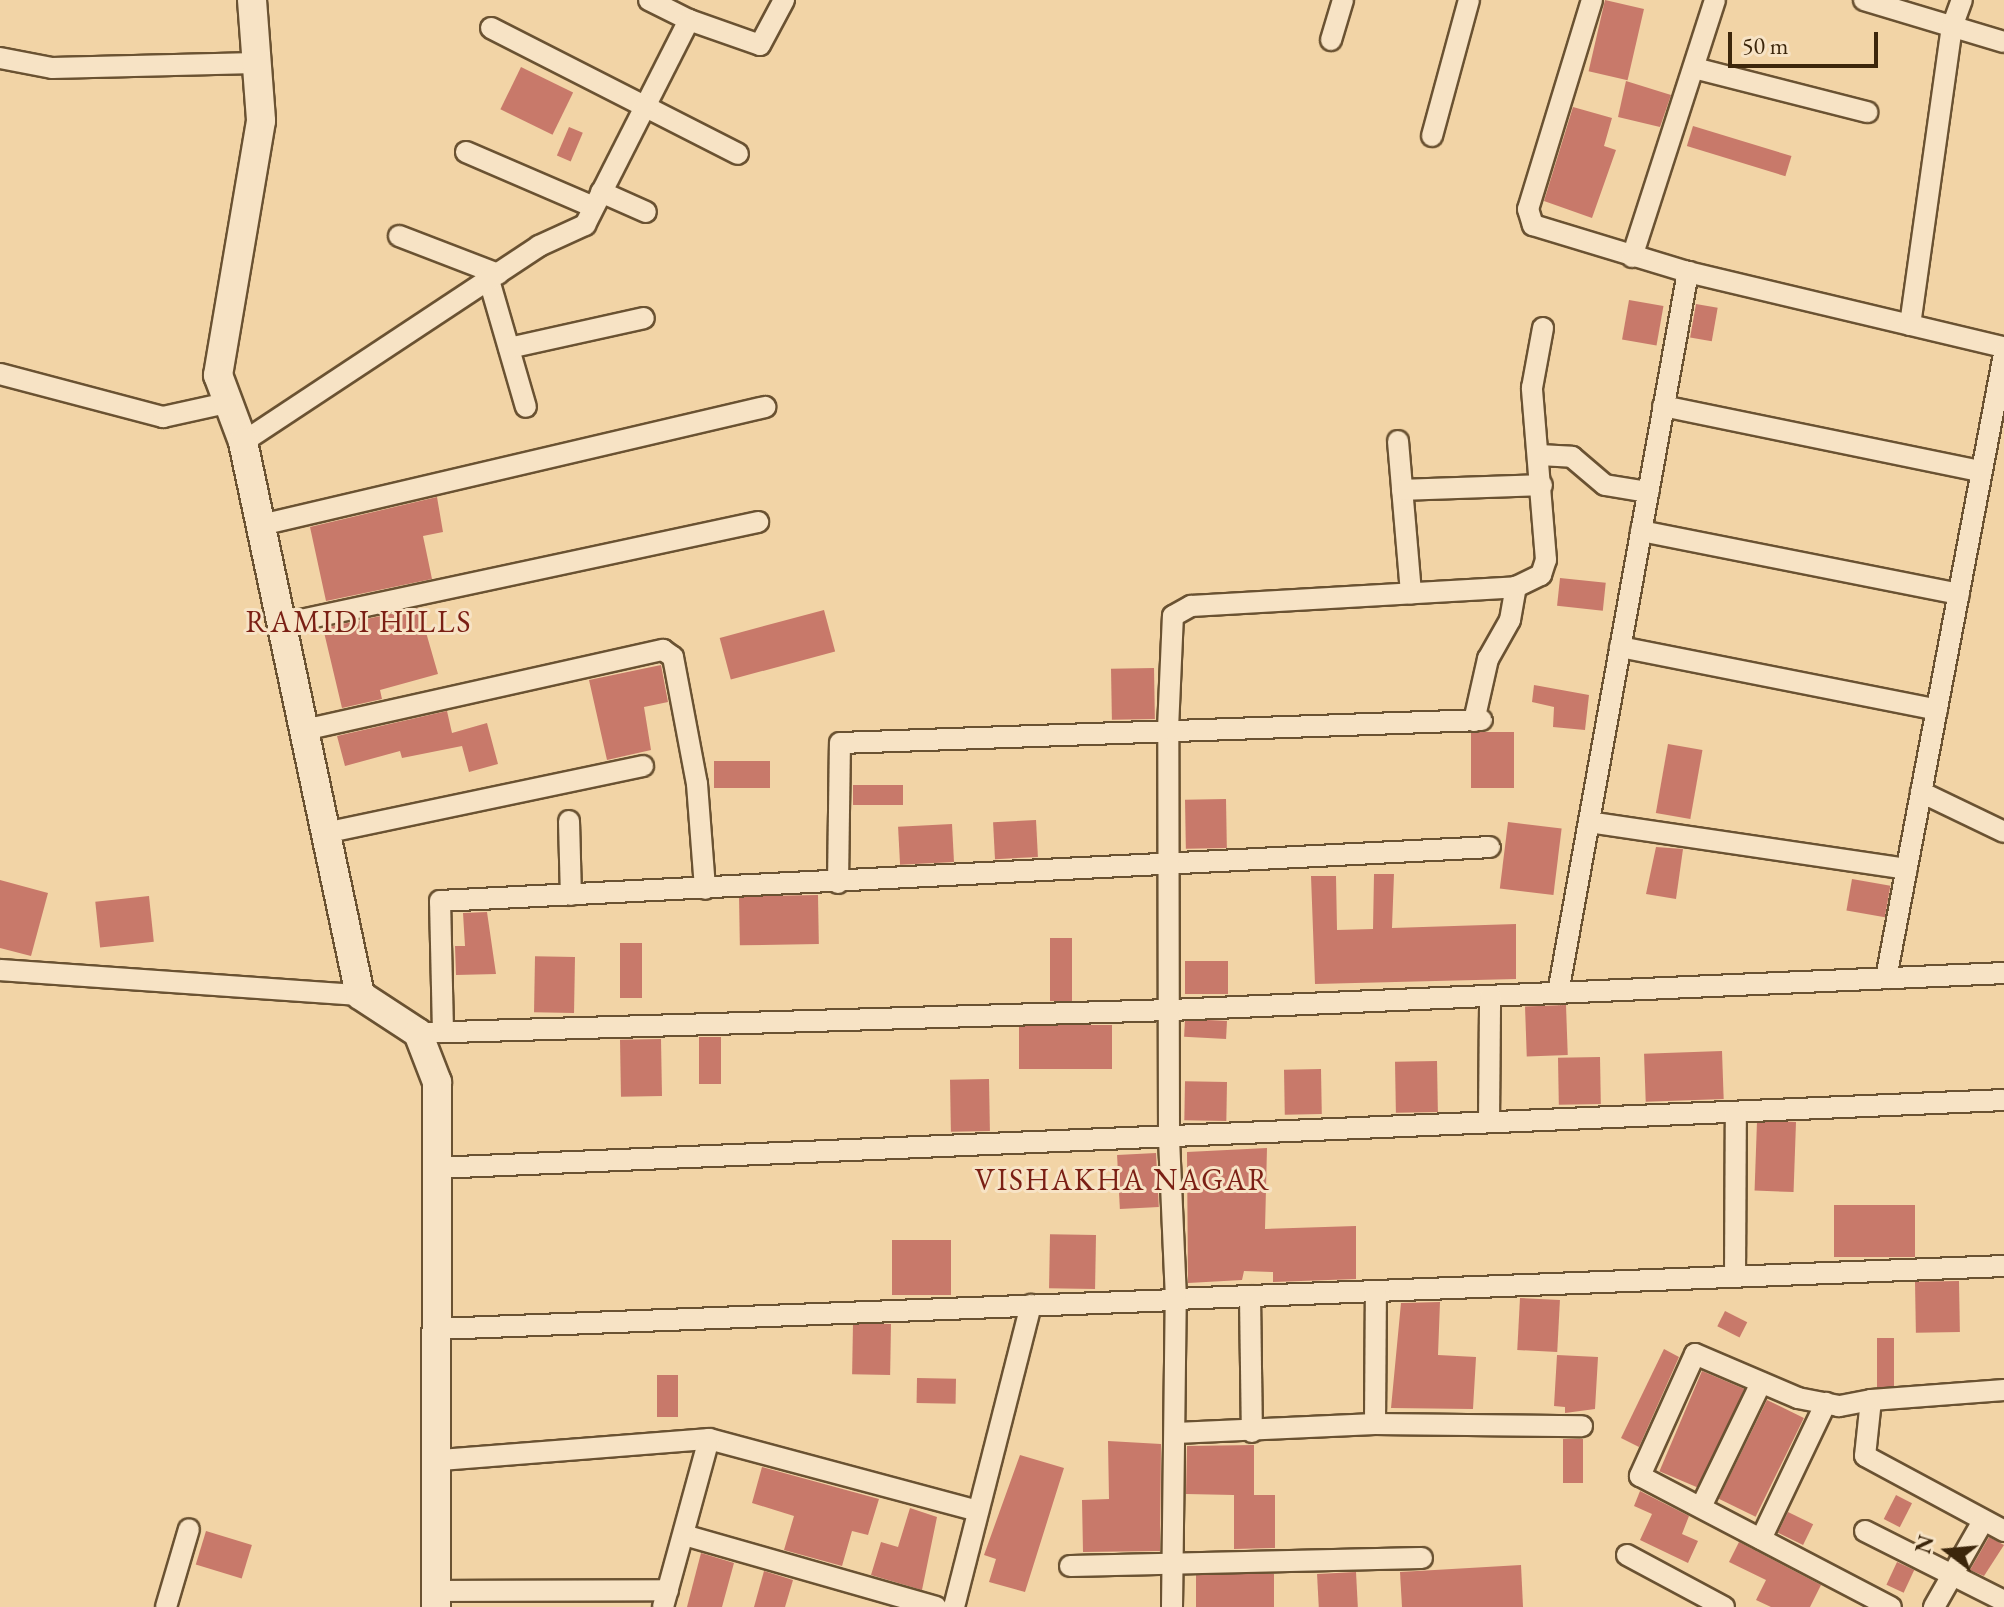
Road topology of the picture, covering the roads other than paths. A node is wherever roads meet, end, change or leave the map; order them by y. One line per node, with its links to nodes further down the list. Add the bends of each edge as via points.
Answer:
1 (252, 0): 16 (street)
2 (649, 0): 10 (street)
3 (784, 0): 10 (street, via 760,45)
4 (1343, 0): 13 (street)
5 (1469, 0): 20 (street)
6 (1592, 0): 26 (street, via 1528,218)
7 (1715, 0): 17 (street)
8 (1864, 0): 11 (street)
9 (1962, 0): 11 (street)
10 (689, 20): 18 (street)
11 (1952, 27): 14 (street); 30 (street)
12 (491, 28): 18 (street)
13 (1331, 40)
14 (2004, 42)
15 (0, 58): 16 (street, via 52,68)
16 (256, 63): 36 (street, via 261,121 218,375)
17 (1694, 68): 19 (street); 26 (street)
18 (641, 105): 22 (street); 23 (street)
19 (1867, 112)
20 (1432, 136)
21 (466, 152): 23 (street)
22 (738, 154)
23 (597, 200): 24 (street); 28 (street, via 585,225)
24 (646, 212)
25 (399, 236): 28 (street)
26 (1632, 257): 27 (street)
27 (1688, 272): 30 (street); 37 (street)
28 (493, 277): 33 (street); 41 (street)
29 (644, 318): 33 (street)
30 (1910, 325): 32 (street)
31 (1543, 328): 42 (street, via 1532,388)
32 (2004, 347)
33 (509, 348): 38 (street)
34 (2004, 354): 43 (street)
35 (0, 374): 36 (street, via 163,417)
36 (226, 403): 41 (street)
37 (1663, 406): 43 (street); 46 (street)
38 (526, 407)
39 (765, 407): 48 (street)
40 (1398, 441): 45 (street)
41 (243, 442): 48 (street)
42 (1539, 455): 44 (street); 46 (street, via 1572,457 1605,485)
43 (1981, 471): 52 (street)
44 (1542, 485): 45 (street); 50 (street, via 1546,560 1541,575)
45 (1402, 490): 51 (street)
46 (1648, 492): 49 (street)
47 (758, 522): 53 (street)
48 (261, 525): 53 (street)
49 (1641, 531): 52 (street); 54 (street)
50 (1516, 587): 51 (street); 56 (street, via 1510,620 1488,659 1478,720)
51 (1411, 593): 56 (street, via 1191,606 1173,616)
52 (1959, 594): 55 (street)
53 (282, 624): 57 (street)
54 (1620, 647): 55 (street); 61 (street)
55 (1937, 710): 59 (street)
56 (1168, 729): 65 (street); 67 (street, via 840,743)
57 (304, 730): 63 (street); 68 (street, via 663,650 673,657 697,784)
58 (643, 766): 63 (street)
59 (1921, 792): 62 (street); 66 (street)
60 (569, 821): 69 (street)
61 (1589, 822): 66 (street); 73 (street)
62 (2004, 832)
63 (325, 833): 74 (street)
64 (1490, 847): 65 (street)
65 (1169, 868): 67 (street); 76 (street)
66 (1907, 869): 72 (street)
67 (838, 883): 68 (street)
68 (705, 889): 69 (street)
69 (571, 895): 77 (street, via 440,901)
70 (0, 970): 74 (street)
71 (2004, 973): 72 (street)
72 (1886, 978): 73 (street)
73 (1558, 993): 75 (street)
74 (360, 995): 77 (street)
75 (1490, 996): 76 (street); 80 (street)
76 (1171, 1010): 77 (street); 81 (street)
77 (430, 1032): 82 (street, via 437,1082)
78 (2004, 1100): 79 (street)
79 (1736, 1112): 80 (street); 84 (street)
80 (1489, 1122): 81 (street)
81 (1169, 1136): 82 (street); 87 (street)
82 (435, 1168): 89 (street)
83 (2004, 1266): 84 (street)
84 (1735, 1277): 85 (street)
85 (1376, 1291): 86 (street); 94 (street)
86 (1250, 1296): 87 (street); 96 (street)
87 (1175, 1299): 88 (street); 97 (street)
88 (1031, 1305): 89 (street); 101 (street)
89 (437, 1329): 99 (street)
90 (1761, 1383): 93 (street); 100 (street); 100 (street, via 1719,1359 1695,1354 1640,1476)
91 (2004, 1390): 92 (street)
92 (1871, 1400): 93 (street); 102 (street, via 1865,1456)
93 (1826, 1403): 107 (street, via 1792,1485)
94 (1375, 1424): 95 (street); 96 (street)
95 (1582, 1426)
96 (1252, 1432): 97 (street)
97 (1176, 1433): 110 (street)
98 (709, 1439): 99 (street); 101 (street); 106 (street)
99 (441, 1460): 113 (street)
100 (1701, 1507): 107 (street)
101 (978, 1511): 118 (street)
102 (1983, 1521): 105 (street); 112 (street)
103 (189, 1529): 116 (street)
104 (1865, 1531): 112 (street)
105 (2004, 1531)
106 (684, 1535): 114 (street); 117 (street)
107 (1761, 1539): 121 (street)
108 (1627, 1555): 120 (street)
109 (1422, 1558): 110 (street)
110 (1174, 1562): 111 (street); 119 (street)
111 (1070, 1566)
112 (1954, 1573): 115 (street); 122 (street)
113 (436, 1599): 114 (street)
114 (665, 1599)
115 (2004, 1601)
116 (166, 1607)
117 (936, 1607)
118 (954, 1607)
119 (1172, 1607)
120 (1724, 1607)
121 (1891, 1607)
122 (1934, 1607)

